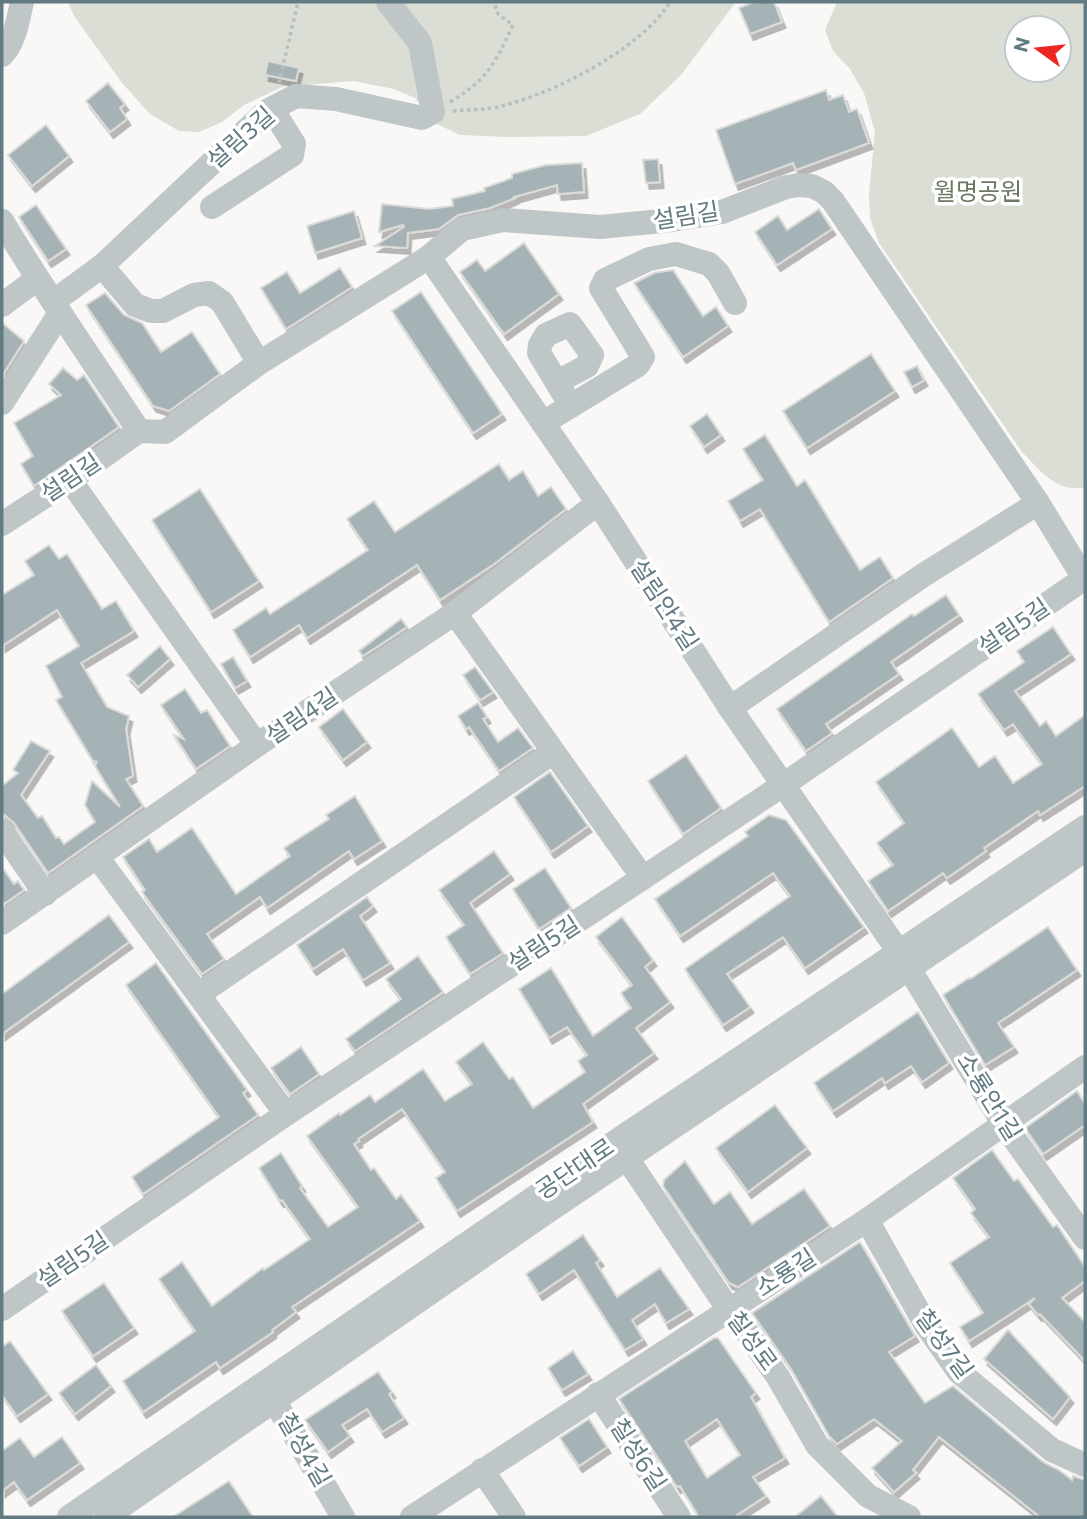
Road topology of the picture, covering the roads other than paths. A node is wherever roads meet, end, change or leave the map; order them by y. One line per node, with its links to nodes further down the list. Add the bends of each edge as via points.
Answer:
1 (22, 2): 3 (street, via 16,28)
2 (388, 2): 4 (street, 설림3길, via 419,43 433,112 422,118 336,99 296,96)
3 (2, 55)
4 (272, 109): 5 (street, via 294,144 292,155); 8 (street, 설림3길)
5 (212, 207)
6 (2, 221): 9 (street)
7 (429, 257): 13 (street, 설림길); 17 (street, 설림안4길); 21 (street, 설림길, via 462,229 503,220 600,227 672,220 722,212 786,187 812,186 833,201)
8 (102, 265): 12 (street, 설림3길); 13 (street, via 135,304 151,311 163,311 194,295 209,293 222,302)
9 (37, 279): 11 (street); 12 (street)
10 (735, 303): 16 (street, via 709,264 676,254 649,259 605,280 601,288 643,357 638,365)
11 (2, 305)
12 (57, 307): 15 (street, 설림3길); 18 (street)
13 (259, 363): 18 (street, 설림길, via 165,432)
14 (557, 382): 16 (street)
15 (2, 403)
16 (571, 406): 17 (street)
17 (543, 423): 20 (street, 설림안4길)
18 (139, 431): 19 (street, 설림길)
19 (70, 480): 22 (street, 설림길); 26 (street)
20 (598, 503): 24 (street, 설림4길); 25 (street, 설림안4길)
21 (1038, 503): 23 (street, 설림길); 25 (street, via 922,576)
22 (2, 524)
23 (1085, 579): 28 (street, 설림5길)
24 (455, 613): 26 (street, 설림4길); 27 (street)
25 (730, 708): 28 (street, 설림안4길)
26 (257, 745): 32 (street, 설림4길)
27 (552, 753): 33 (street); 37 (street)
28 (783, 785): 33 (street, 설림5길); 36 (street, 설림안4길)
29 (1085, 827): 36 (street, 공단대로)
30 (2, 831): 34 (street)
31 (1085, 850): 36 (street, 공단대로)
32 (98, 858): 34 (street, 설림4길); 37 (street)
33 (643, 878): 39 (street, 설림5길)
34 (45, 894): 35 (street, 설림4길)
35 (2, 923)
36 (904, 960): 40 (street, 소룡안1길); 41 (street, 공단대로)
37 (199, 994): 39 (street)
38 (1085, 1067): 40 (street, 소룡길)
39 (286, 1114): 44 (street, 설림5길)
40 (1003, 1123): 42 (street, 소룡길); 43 (street, 소룡안1길)
41 (621, 1150): 45 (street, 칠성로); 46 (street, 공단대로)
42 (867, 1220): 45 (street, 소룡길); 48 (street, 칠성7길, via 926,1325 959,1372 1052,1450)
43 (1085, 1238)
44 (2, 1309)
45 (729, 1310): 47 (street, 소룡길); 50 (street, 칠성로, via 778,1377 817,1445)
46 (270, 1392): 51 (street, 공단대로); 52 (street, 공단대로); 53 (street, 칠성4길)
47 (598, 1394): 49 (street, 소룡길); 56 (street, 칠성6길)
48 (1085, 1465)
49 (482, 1470): 54 (street, 소룡길); 55 (street)
50 (876, 1509): 57 (street, 칠성로)
51 (69, 1517)
52 (106, 1517)
53 (343, 1517)
54 (412, 1517)
55 (514, 1517)
56 (679, 1517)
57 (909, 1517)

